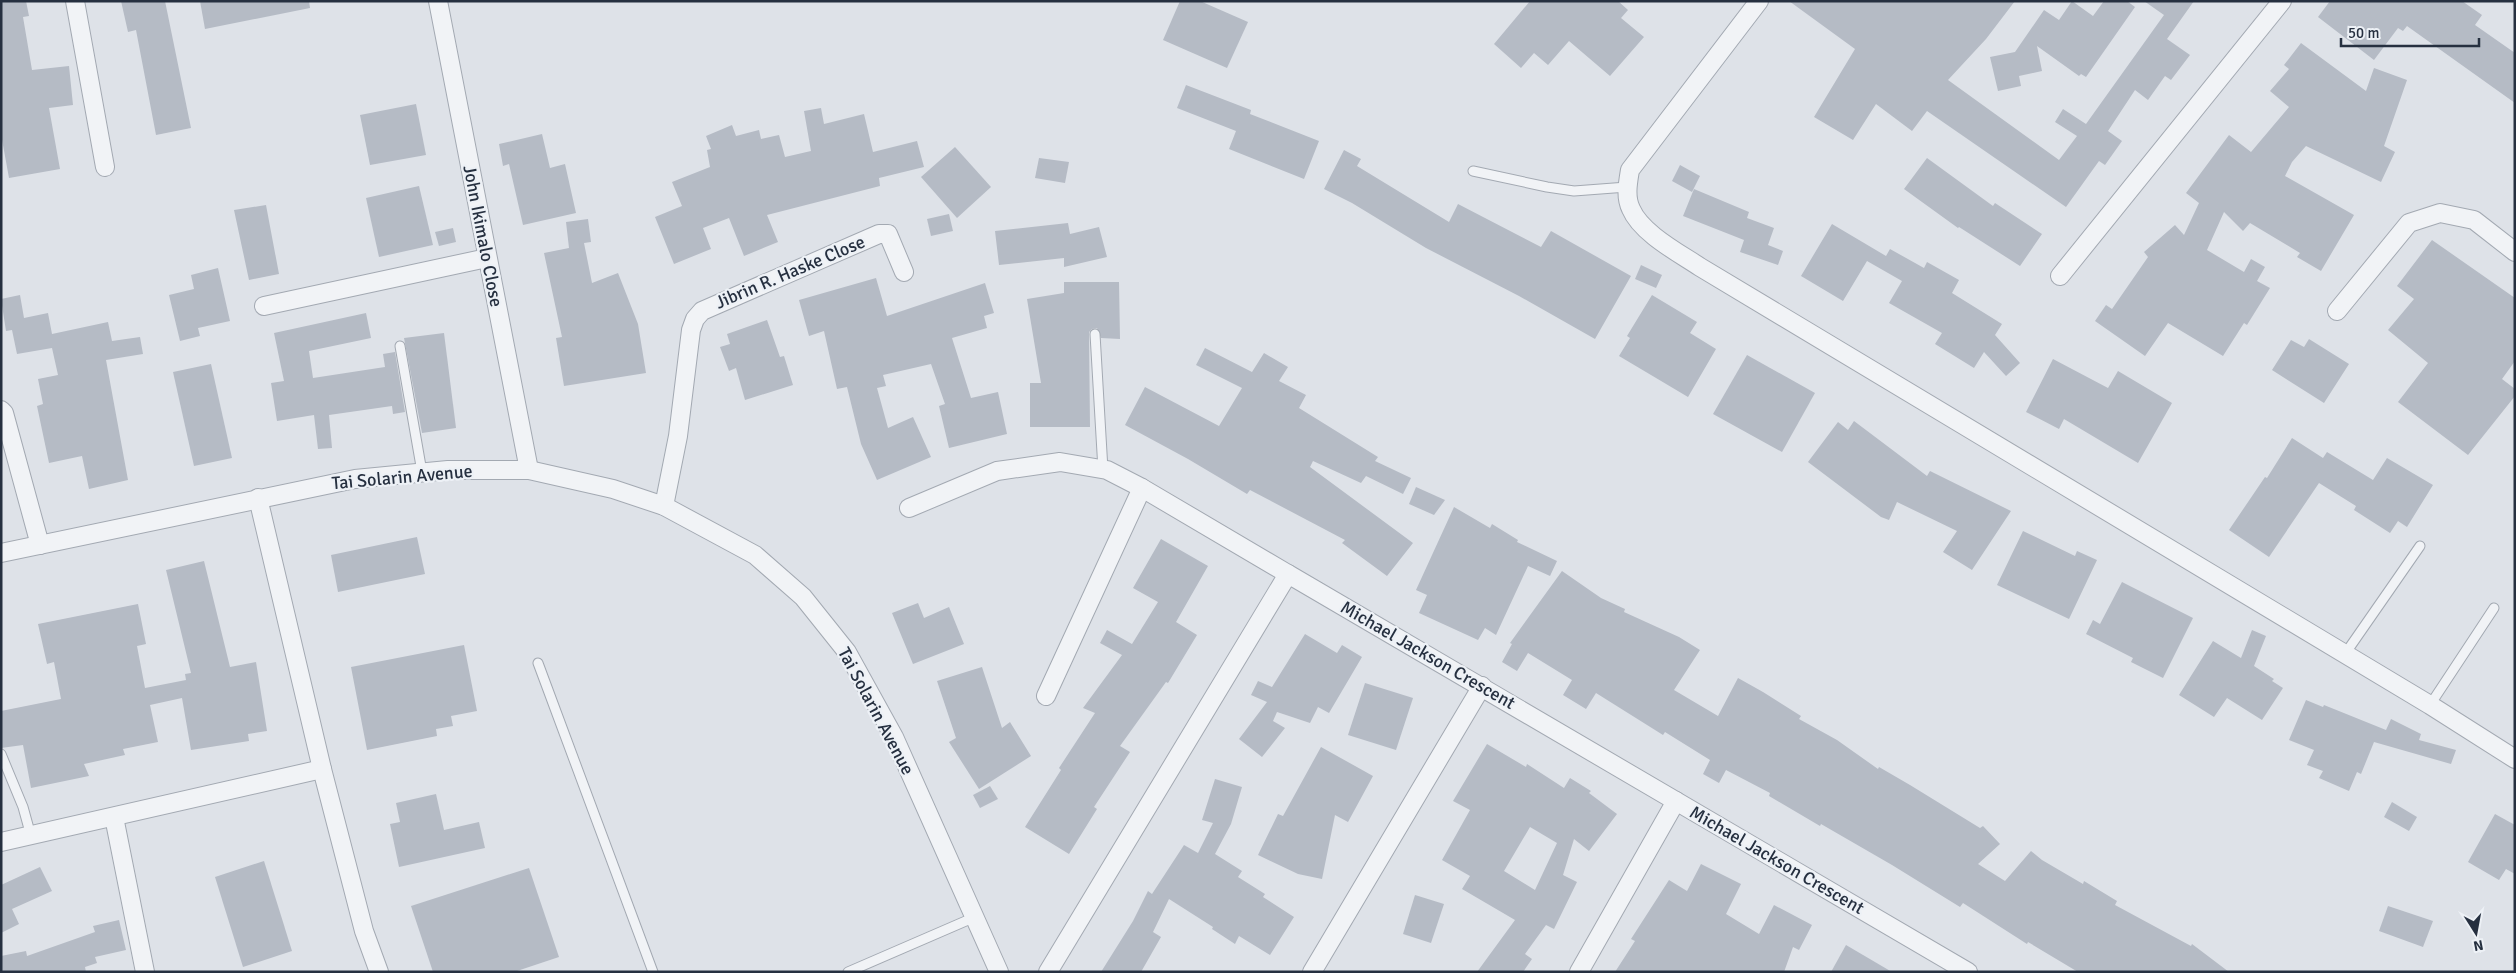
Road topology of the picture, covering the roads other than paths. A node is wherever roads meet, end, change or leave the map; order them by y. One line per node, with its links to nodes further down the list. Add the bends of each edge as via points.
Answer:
1 (75, 1): 5 (street)
2 (438, 1): 9 (street, John Ikimalo Close)
3 (1759, 1): 7 (street, via 1630,170)
4 (2282, 1): 11 (street)
5 (105, 167)
6 (1473, 171): 7 (lane, via 1574,191)
7 (1627, 187): 29 (street, via 1630,209 1645,228 1669,247)
8 (2515, 252): 13 (street, via 2474,220 2440,213 2409,222)
9 (487, 258): 12 (street); 17 (street, John Ikimalo Close)
10 (904, 272): 22 (street, Jibrin R. Haske Close, via 888,234 879,234 702,310 691,330 678,436)
11 (2060, 276)
12 (264, 306)
13 (2337, 311)
14 (1095, 334): 18 (lane)
15 (400, 346): 19 (lane)
16 (1, 410): 24 (street)
17 (529, 470): 19 (street, Tai Solarin Avenue); 22 (street, Tai Solarin Avenue, via 613,488)
18 (1103, 470): 20 (street, Michael Jackson Crescent); 23 (street, Michael Jackson Crescent, via 1060,462 997,472)
19 (422, 472): 21 (street, Tai Solarin Avenue, via 354,479)
20 (1142, 488): 27 (street, Michael Jackson Crescent); 32 (street)
21 (258, 498): 24 (street, Tai Solarin Avenue); 36 (street)
22 (664, 506): 41 (street, Tai Solarin Avenue, via 755,556 803,597 847,652 894,738)
23 (909, 508)
24 (40, 545): 26 (street, Tai Solarin Avenue)
25 (2420, 546): 29 (lane)
26 (1, 553)
27 (1288, 574): 31 (street, Michael Jackson Crescent); 47 (street)
28 (2494, 608): 33 (lane)
29 (2345, 654): 33 (street)
30 (538, 663): 44 (lane)
31 (1482, 686): 37 (street, Michael Jackson Crescent); 48 (street)
32 (1046, 696)
33 (2430, 705): 35 (street)
34 (1, 754): 39 (lane)
35 (2515, 759)
36 (322, 769): 38 (street); 43 (street, via 364,931)
37 (1676, 800): 49 (street); 50 (street, Michael Jackson Crescent)
38 (114, 817): 39 (street); 42 (street)
39 (31, 836): 40 (street)
40 (1, 842)
41 (976, 917): 45 (lane); 46 (street, Tai Solarin Avenue)
42 (145, 972)
43 (379, 972)
44 (653, 972)
45 (848, 972)
46 (1000, 972)
47 (1048, 972)
48 (1312, 972)
49 (1578, 972)
50 (1968, 972)

